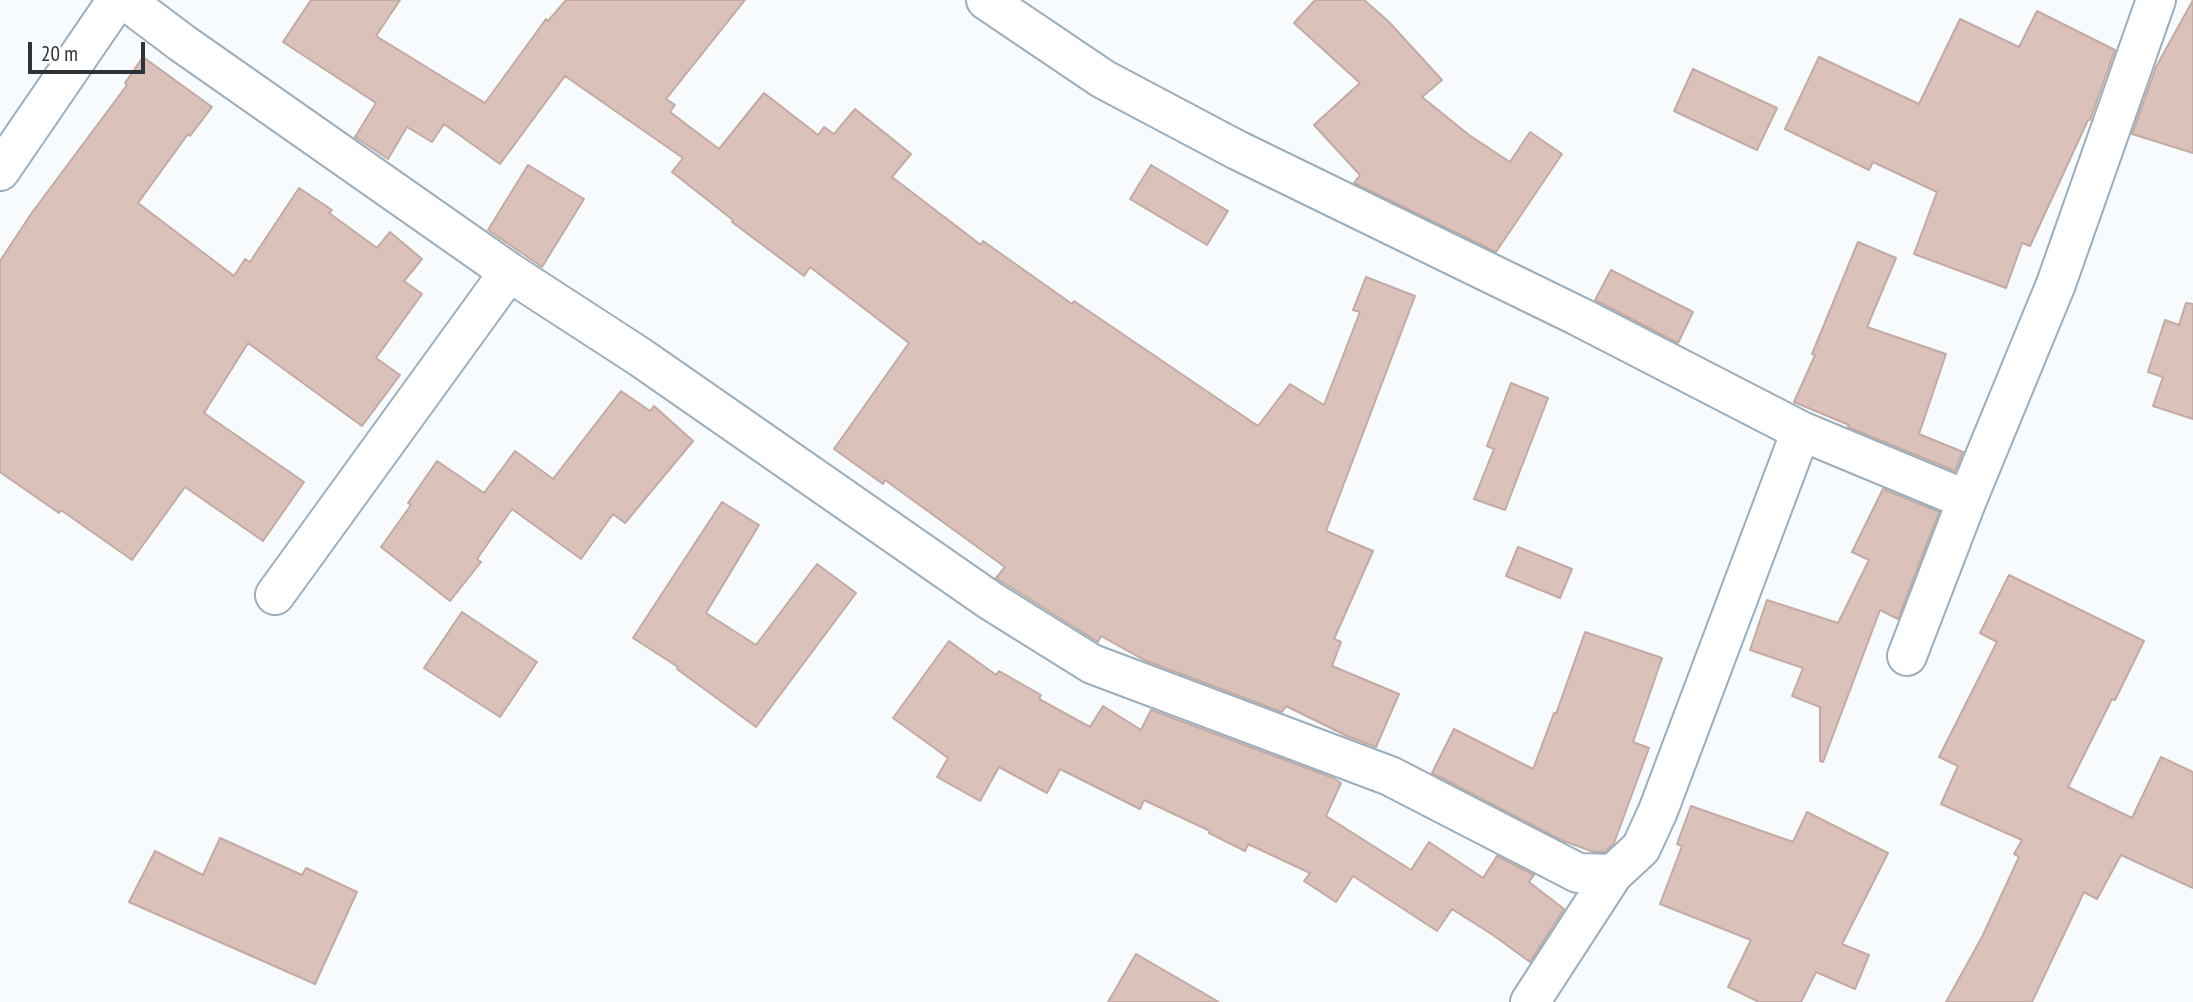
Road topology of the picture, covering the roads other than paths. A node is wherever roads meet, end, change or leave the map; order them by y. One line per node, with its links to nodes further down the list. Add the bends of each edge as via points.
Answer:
1 (117, 0): 5 (street)
2 (125, 0): 6 (street)
3 (986, 0): 7 (street, via 1103,79 1225,144)
4 (2155, 0): 8 (street, via 2056,284)
5 (0, 171)
6 (509, 272): 9 (street); 11 (street, via 992,601 1092,664 1390,776 1578,873)
7 (1801, 431): 8 (street); 11 (street, via 1658,811 1641,848)
8 (1967, 500): 10 (street)
9 (275, 595)
10 (1907, 656)
11 (1613, 874): 12 (street)
12 (1530, 1002)

